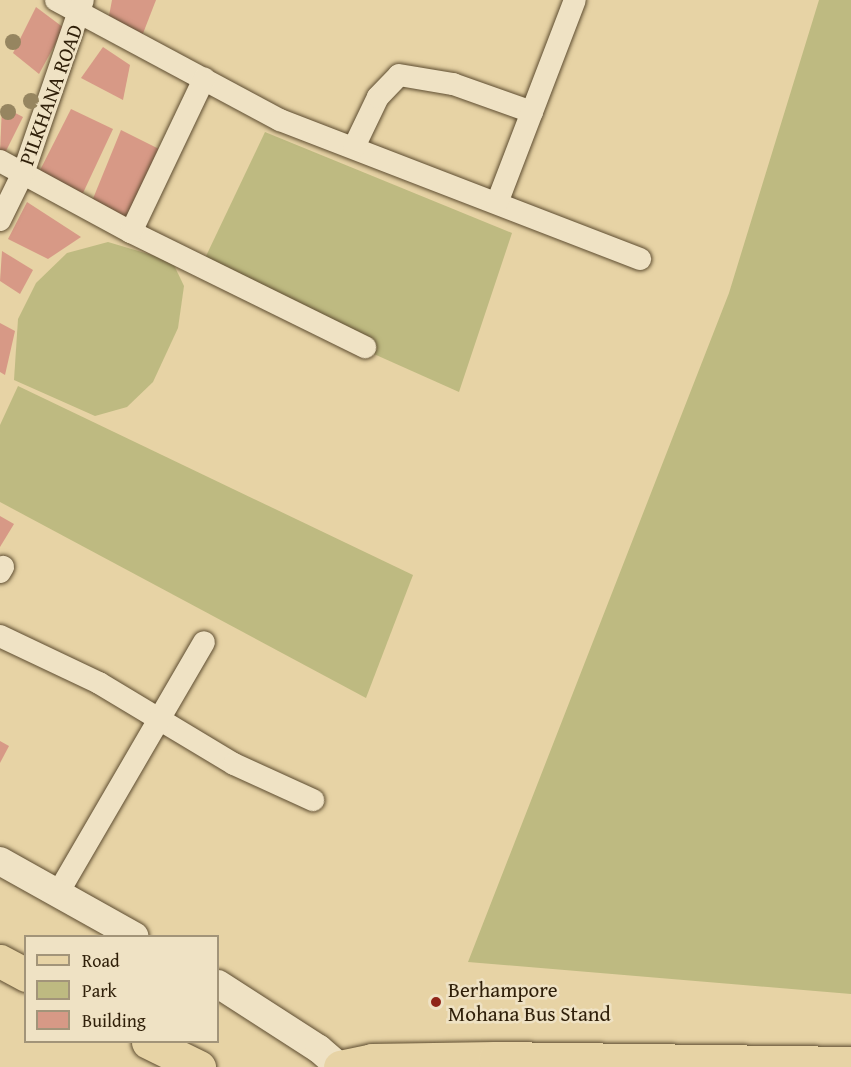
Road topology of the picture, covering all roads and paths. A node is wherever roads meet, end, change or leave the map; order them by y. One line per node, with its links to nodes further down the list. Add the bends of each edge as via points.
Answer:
1 (56, 0): 3 (street)
2 (575, 0): 5 (street)
3 (82, 6): 4 (street); 8 (street, PILKHANA ROAD)
4 (204, 79): 6 (street, via 280,120); 11 (street)
5 (532, 112): 6 (street, via 453,84 399,75 378,97); 9 (street)
6 (354, 147): 9 (street)
7 (0, 161): 8 (street)
8 (24, 171): 10 (street, PILKHANA ROAD); 11 (street)
9 (497, 202): 12 (street)
10 (0, 220)
11 (131, 232): 13 (street)
12 (640, 259)
13 (365, 347)
14 (0, 636): 16 (street, via 99,683)
15 (204, 642): 16 (street)
16 (159, 718): 17 (street, via 234,764); 19 (street)
17 (313, 800)
18 (0, 861): 19 (street)
19 (58, 893): 20 (street)
20 (132, 935)
21 (0, 961): 22 (main road)
22 (24, 974)
23 (219, 985): 28 (street, via 319,1048)
24 (152, 1043): 27 (main road)
25 (851, 1063): 26 (main road)
26 (390, 1064): 28 (main road, via 372,1060)
27 (199, 1067)
28 (340, 1067)

